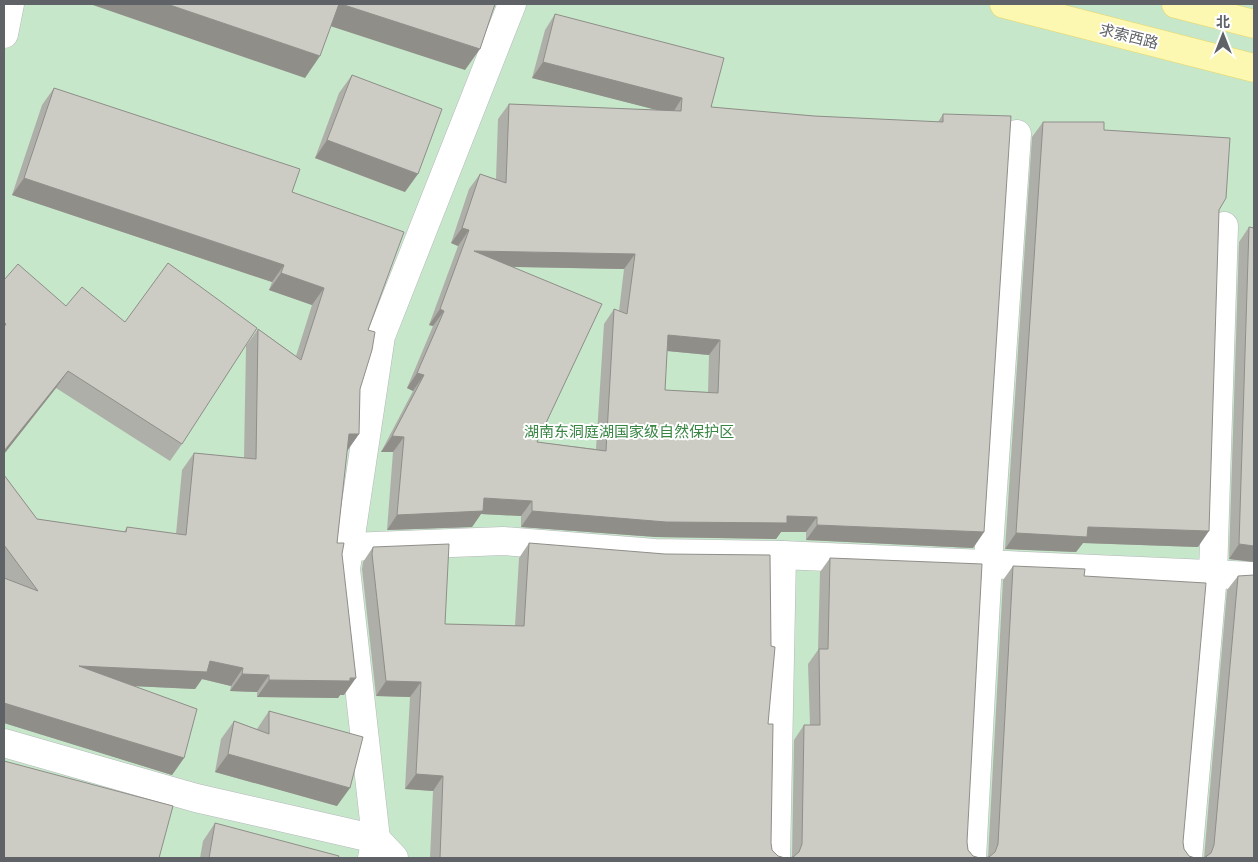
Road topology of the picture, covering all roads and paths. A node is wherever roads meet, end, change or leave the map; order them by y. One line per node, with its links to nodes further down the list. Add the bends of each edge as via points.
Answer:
1 (10, 4): 7 (street)
2 (512, 4): 11 (street, via 381,336)
3 (1004, 4): 5 (main road, 求索西路)
4 (1176, 4): 6 (main road)
5 (1047, 9): 8 (main road, 求索西路)
6 (1254, 24)
7 (4, 34)
8 (1254, 68)
9 (1017, 134): 13 (street)
10 (1224, 226): 14 (street)
11 (350, 547): 12 (street, via 503,541 655,553); 17 (street, via 346,570)
12 (782, 554): 13 (street); 18 (street)
13 (988, 562): 14 (street); 19 (street)
14 (1213, 575): 15 (street); 20 (street)
15 (1254, 576)
16 (4, 743): 17 (street)
17 (381, 852)
18 (776, 858)
19 (972, 858)
20 (1188, 858)

